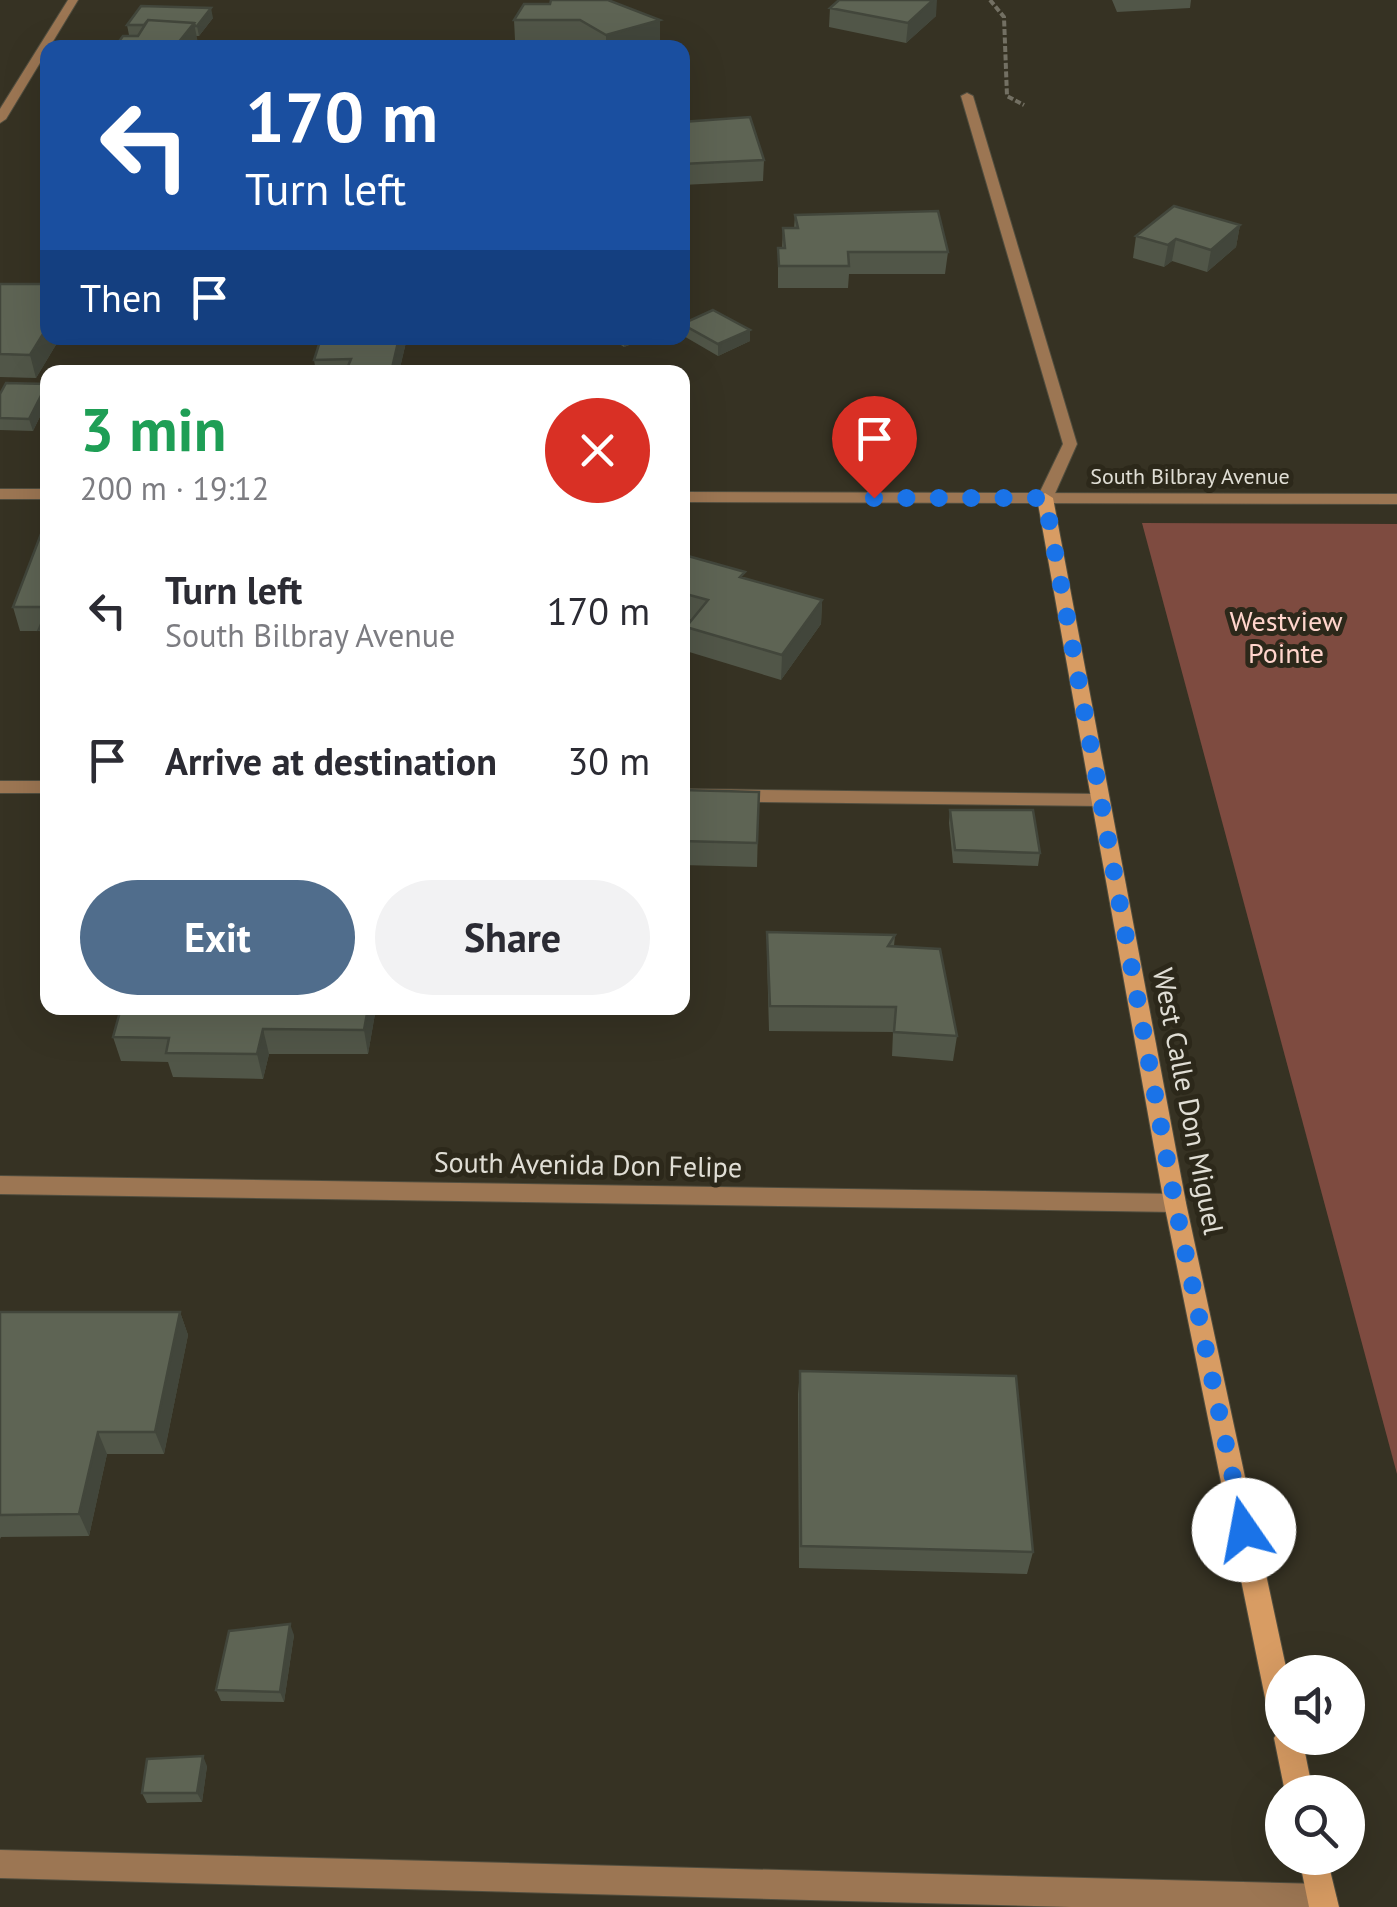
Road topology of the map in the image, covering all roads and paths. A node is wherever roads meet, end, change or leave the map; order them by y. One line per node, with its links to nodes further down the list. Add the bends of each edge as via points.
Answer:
1 (73, 0): 3 (street)
2 (990, 0): 6 (path, via 1004,17 1007,96)
3 (48, 40)
4 (40, 54): 7 (street)
5 (967, 96): 11 (street, via 1070,444)
6 (1024, 105)
7 (0, 119)
8 (0, 494): 9 (street)
9 (40, 494)
10 (690, 497): 11 (street, South Bilbray Avenue)
11 (1045, 498): 12 (street, South Bilbray Avenue); 16 (street, West Calle Don Miguel)
12 (1397, 499)
13 (0, 787): 14 (street)
14 (40, 787)
15 (690, 795): 16 (street)
16 (1100, 800): 18 (street, West Calle Don Miguel)
17 (0, 1185): 18 (street, South Avenida Don Felipe)
18 (1175, 1203): 19 (street, West Calle Don Miguel)
19 (1270, 1655)
20 (0, 1864): 22 (street)
21 (1317, 1875): 22 (street)
22 (1323, 1903)

